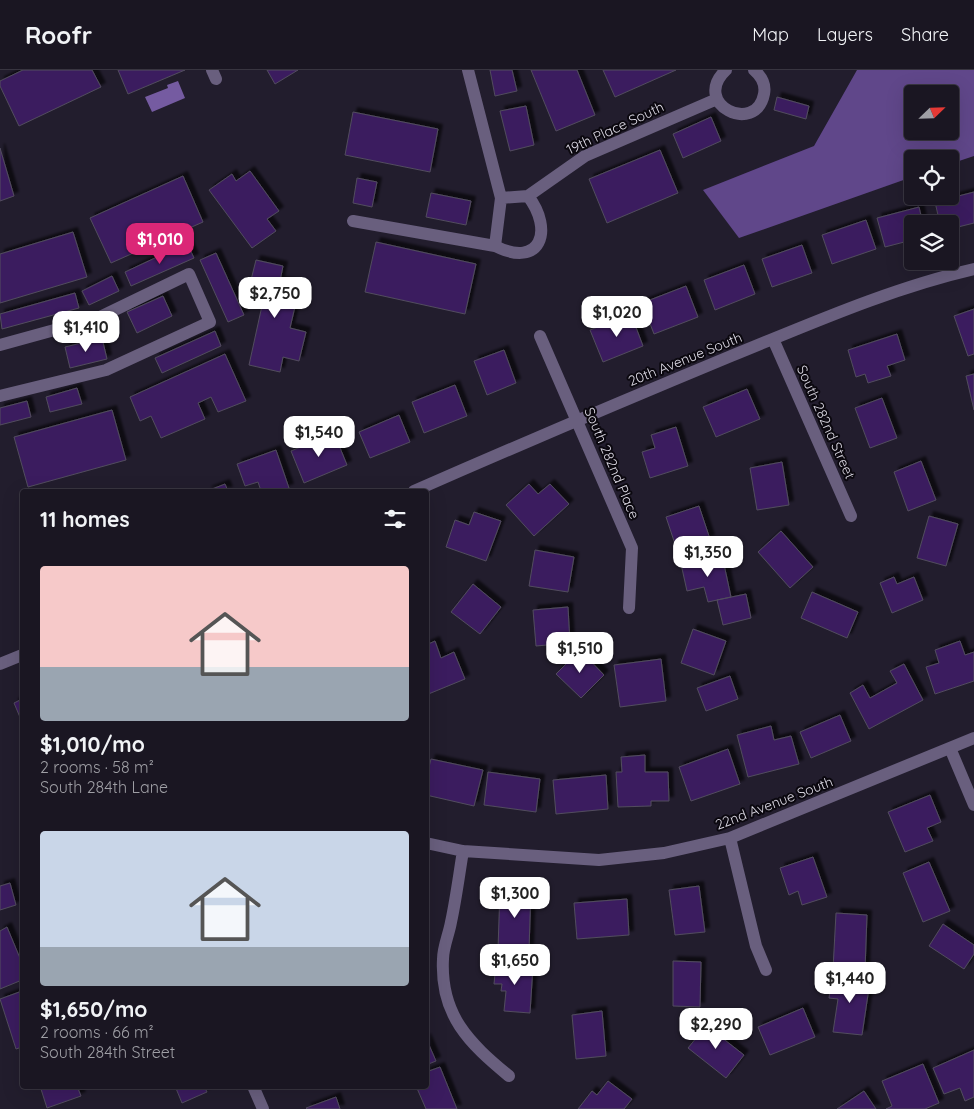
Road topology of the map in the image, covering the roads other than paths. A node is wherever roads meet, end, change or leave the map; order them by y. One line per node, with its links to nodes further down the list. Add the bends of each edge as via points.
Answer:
1 (468, 70): 6 (street)
2 (726, 70): 4 (street, via 717,82)
3 (754, 70): 4 (street, via 763,80 764,88 761,103 756,108 734,114)
4 (717, 99): 5 (street, 19th Place South, via 585,156)
5 (528, 196): 6 (street); 8 (street, via 535,205 542,226 541,238 524,254 510,254)
6 (501, 198): 8 (street)
7 (353, 221): 8 (street)
8 (495, 246)
9 (974, 269): 11 (street, 20th Avenue South, via 931,279)
10 (540, 336): 14 (street, South 282nd Place)
11 (773, 339): 14 (street, 20th Avenue South); 16 (street, South 282nd Street)
12 (0, 345): 13 (street, via 98,318 189,274 210,322 106,370)
13 (0, 396)
14 (577, 420): 15 (street, 20th Avenue South); 17 (street, South 282nd Place, via 632,548)
15 (419, 489)
16 (851, 516)
17 (629, 608)
18 (20, 656): 19 (street)
19 (0, 664)
20 (974, 738): 21 (street, 22nd Avenue South)
21 (950, 748): 22 (street); 23 (street, 22nd Avenue South)
22 (974, 805)
23 (730, 838): 25 (street, 22nd Avenue South, via 664,853 599,860); 26 (street, via 756,946)
24 (429, 844): 25 (street, 22nd Avenue South)
25 (463, 851): 27 (street, via 443,957 445,994 460,1029 474,1046)
26 (766, 970)
27 (509, 1076)
28 (255, 1089): 29 (street)
29 (263, 1109)

